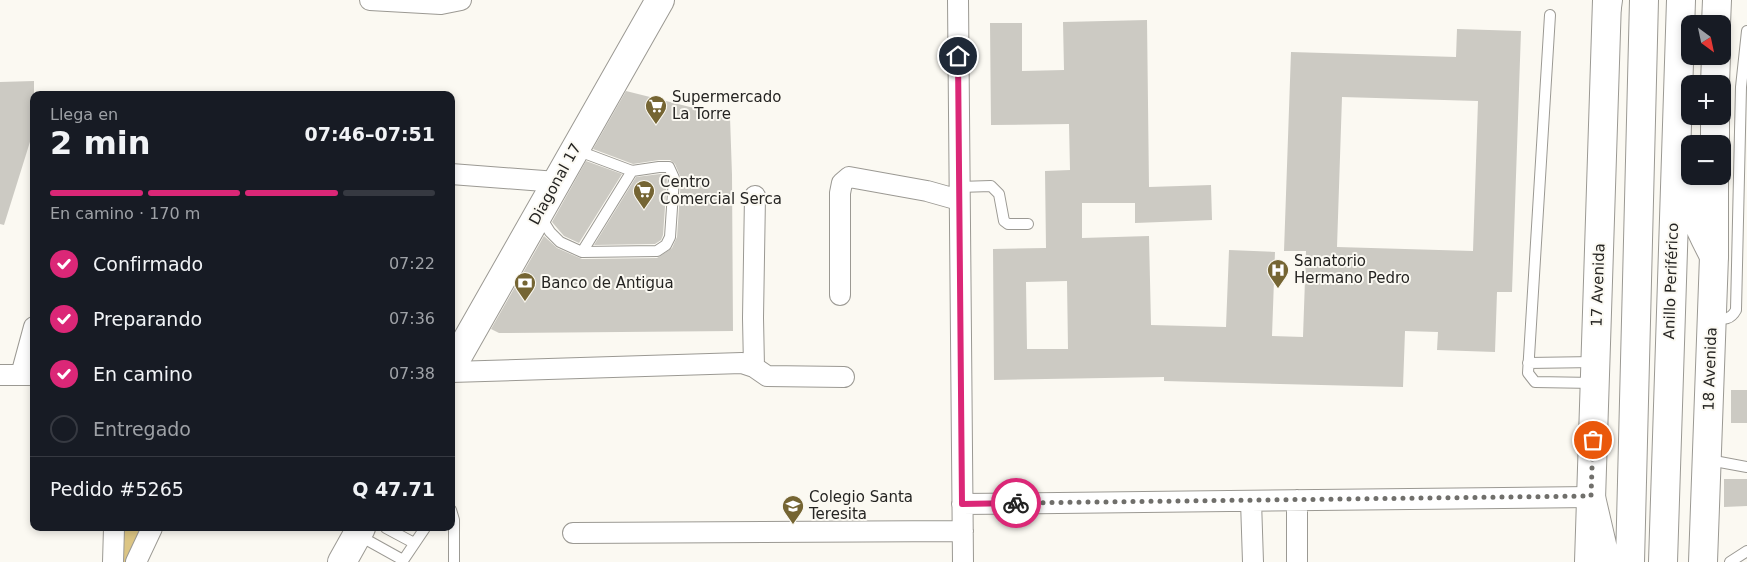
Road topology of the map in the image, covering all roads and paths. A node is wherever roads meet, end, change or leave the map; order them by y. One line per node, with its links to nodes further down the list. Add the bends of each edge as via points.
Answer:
1 (370, 0): 2 (street, via 441,4)
2 (461, 0)
3 (660, 0): 15 (main road, Diagonal 17)
4 (958, 0): 19 (street)
5 (1644, 0): 63 (main road)
6 (1681, 0): 14 (main road, Anillo Periférico)
7 (1717, 0): 11 (main road)
8 (1727, 0): 12 (lane)
9 (1607, 2): 33 (main road, 17 Avenida)
10 (1550, 15): 30 (lane)
11 (1716, 15)
12 (1724, 15)
13 (1747, 31): 20 (lane)
14 (1676, 108): 25 (main road, via 1687,145 1692,206 1698,226); 64 (main road, Anillo Periférico)
15 (575, 150): 16 (lane); 18 (main road, Diagonal 17)
16 (632, 171): 24 (lane); 24 (lane, via 658,166 669,167 672,172 670,237 666,244 657,251)
17 (455, 174): 18 (street)
18 (556, 182): 22 (main road, Diagonal 17)
19 (959, 193): 23 (lane, via 991,186 999,194 1004,221); 26 (street, via 927,191 849,177 842,183 840,193); 42 (street)
20 (1728, 194): 25 (main road, 18 Avenida); 27 (lane, via 1736,310 1727,319)
21 (755, 196): 31 (street)
22 (539, 214): 24 (lane, via 560,242); 29 (main road, Diagonal 17)
23 (1028, 224)
24 (582, 252)
25 (1714, 256): 27 (main road, 18 Avenida)
26 (840, 295)
27 (1712, 318): 37 (main road, 18 Avenida)
28 (30, 359): 35 (street)
29 (455, 361)
30 (1528, 363): 33 (lane); 33 (lane, via 1528,373 1535,382)
31 (754, 367): 32 (street, via 742,363); 36 (street, via 767,376)
32 (455, 372)
33 (1595, 373): 39 (main road, 17 Avenida)
34 (0, 375): 35 (street)
35 (28, 375)
36 (844, 377)
37 (1706, 460): 38 (lane); 65 (main road, 18 Avenida)
38 (1747, 467)
39 (1591, 496): 40 (street); 61 (main road, 17 Avenida); 62 (main road)
40 (1296, 500): 41 (street); 60 (street)
41 (1251, 501): 42 (street); 59 (street)
42 (962, 504): 49 (street)
43 (114, 531): 54 (street)
44 (151, 531): 55 (street)
45 (359, 531): 53 (lane); 56 (main road)
46 (392, 531): 51 (lane)
47 (423, 531): 51 (lane)
48 (454, 531): 57 (lane)
49 (963, 532): 50 (street); 58 (street)
50 (573, 533)
51 (414, 543): 53 (lane)
52 (1747, 551): 66 (lane)
53 (402, 561)
54 (113, 562)
55 (136, 562)
56 (342, 562)
57 (454, 562)
58 (963, 562)
59 (1253, 562)
60 (1297, 562)
61 (1589, 562)
62 (1606, 562)
63 (1630, 562)
64 (1663, 562)
65 (1703, 562)
66 (1730, 562)

